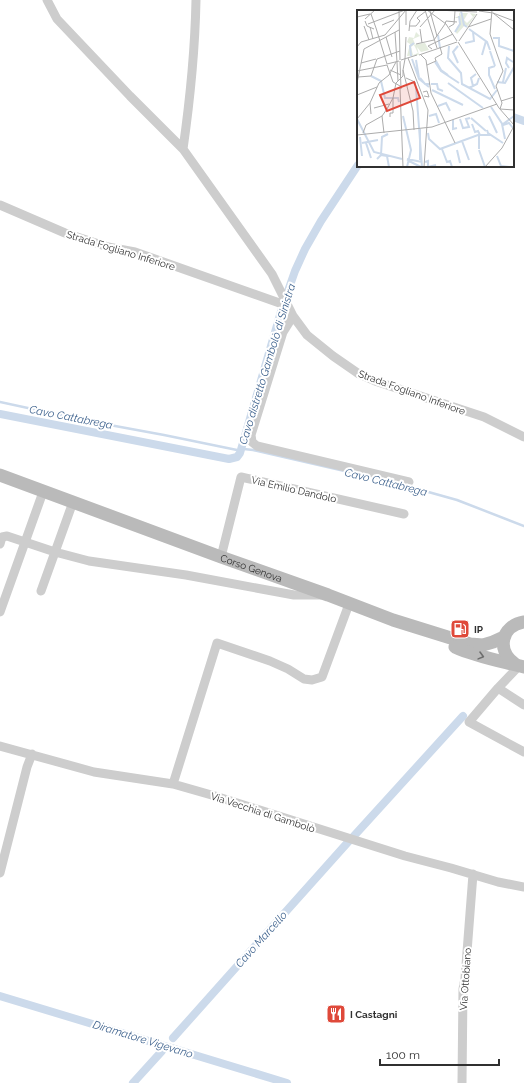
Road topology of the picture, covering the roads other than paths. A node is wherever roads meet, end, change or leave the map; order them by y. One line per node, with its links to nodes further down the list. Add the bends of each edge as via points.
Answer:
1 (47, 0): 3 (street, Strada Fogliano Inferiore, via 57,19)
2 (196, 0): 3 (street, via 189,106)
3 (182, 149): 5 (street, Strada Fogliano Inferiore, via 272,274)
4 (0, 205): 5 (street, Strada Fogliano Inferiore, via 65,233 108,247 135,252)
5 (285, 303): 6 (street, Strada Fogliano Inferiore)
6 (293, 316): 7 (street, Strada Fogliano Inferiore, via 307,335 359,374 484,417); 9 (street, via 283,332 251,435 252,442 257,446)
7 (524, 437)
8 (0, 476): 10 (main road, Corso Genova)
9 (409, 482)
10 (43, 492): 11 (main road, Corso Genova); 13 (street)
11 (73, 502): 15 (street); 16 (main road, Corso Genova)
12 (404, 514): 16 (street, Via Emilio Dandolo, via 241,477)
13 (25, 541): 14 (street, via 7,536 2,537); 15 (street); 20 (street)
14 (0, 544)
15 (55, 552): 17 (street); 18 (street, via 89,561 186,575 294,595)
16 (221, 557): 18 (main road, Corso Genova)
17 (41, 591)
18 (328, 595): 19 (main road, Corso Genova)
19 (350, 604): 21 (main road, Corso Genova); 30 (street, via 322,677 312,680 270,661 217,643)
20 (0, 612)
21 (393, 620): 23 (main road, Corso Genova, via 483,646); 24 (main road, one-way to 24, via 463,651)
22 (524, 622): 23 (main road, via 512,626)
23 (504, 637): 24 (main road, via 506,656)
24 (521, 666): 25 (street)
25 (498, 688): 26 (street); 28 (street, via 469,722)
26 (524, 705)
27 (0, 746): 29 (street, Via Vecchia di Gambolò)
28 (524, 752)
29 (32, 754): 30 (street, Via Vecchia di Gambolò, via 94,772); 31 (street)
30 (173, 784): 32 (street, Via Vecchia di Gambolò, via 405,856)
31 (0, 873)
32 (473, 874): 33 (street, Via Vecchia di Gambolò); 34 (street, Via Ottobiano, via 466,978 463,989)
33 (524, 887)
34 (462, 1083)

